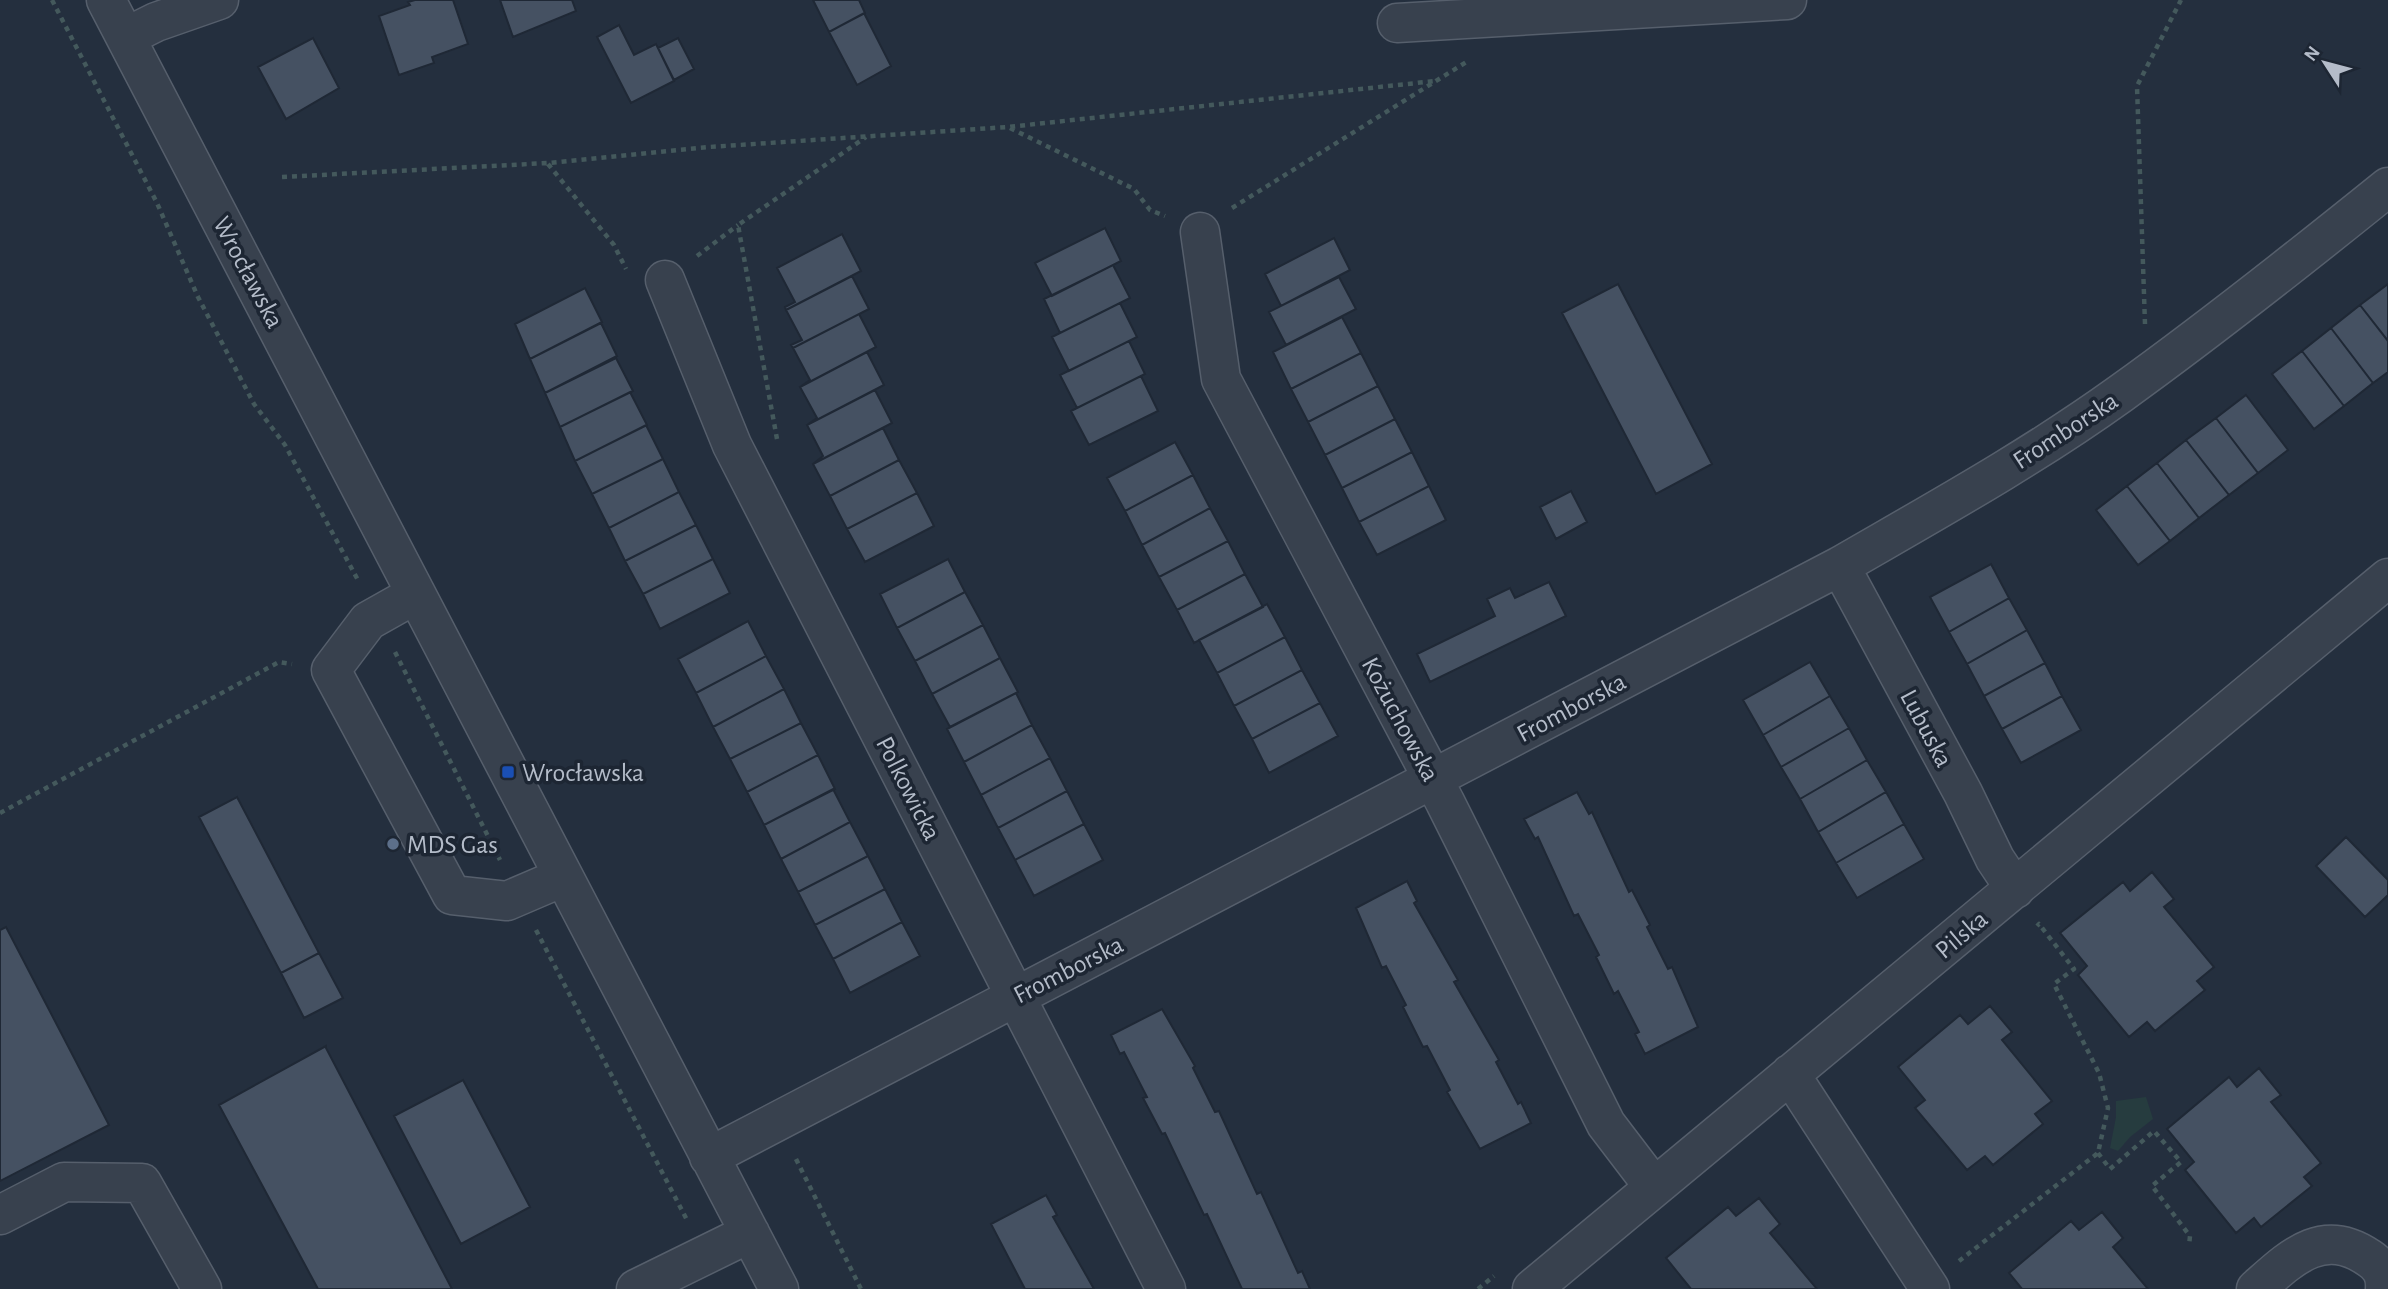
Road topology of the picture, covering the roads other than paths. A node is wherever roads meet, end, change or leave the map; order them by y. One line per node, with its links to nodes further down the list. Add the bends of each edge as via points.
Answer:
1 (106, 0): 5 (street, Wrocławska)
2 (219, 0): 5 (street)
3 (1787, 0): 4 (street)
4 (1397, 23)
5 (126, 37): 11 (street, Wrocławska)
6 (2388, 187): 9 (street, Fromborska, via 2262,289 2118,395 1982,484)
7 (1200, 232): 12 (street, Kożuchowska, via 1221,380)
8 (665, 280): 15 (street, Polkowicka, via 732,445)
9 (1840, 566): 12 (street, Fromborska); 14 (street, Lubuska)
10 (2388, 578): 14 (street, Pilska)
11 (416, 594): 13 (street, Wrocławska); 13 (street, via 368,621 331,670 452,895 507,901)
12 (1434, 781): 15 (street, Fromborska); 18 (street, Kożuchowska, via 1606,1124)
13 (563, 877): 17 (street, Wrocławska)
14 (2015, 889): 16 (street, Pilska)
15 (1015, 995): 17 (street, Fromborska); 25 (street, Polkowicka)
16 (1790, 1074): 18 (street, Pilska); 21 (street)
17 (709, 1157): 20 (street, Wrocławska)
18 (1654, 1187): 26 (street, Pilska)
19 (0, 1215): 22 (street, via 64,1182 142,1183)
20 (750, 1233): 23 (street); 24 (street, Wrocławska)
21 (1929, 1287)
22 (202, 1289)
23 (636, 1289)
24 (779, 1289)
25 (1166, 1289)
26 (1532, 1289)
27 (2256, 1289): 28 (street, via 2295,1255 2323,1244 2355,1248 2377,1263)
28 (2385, 1289)

